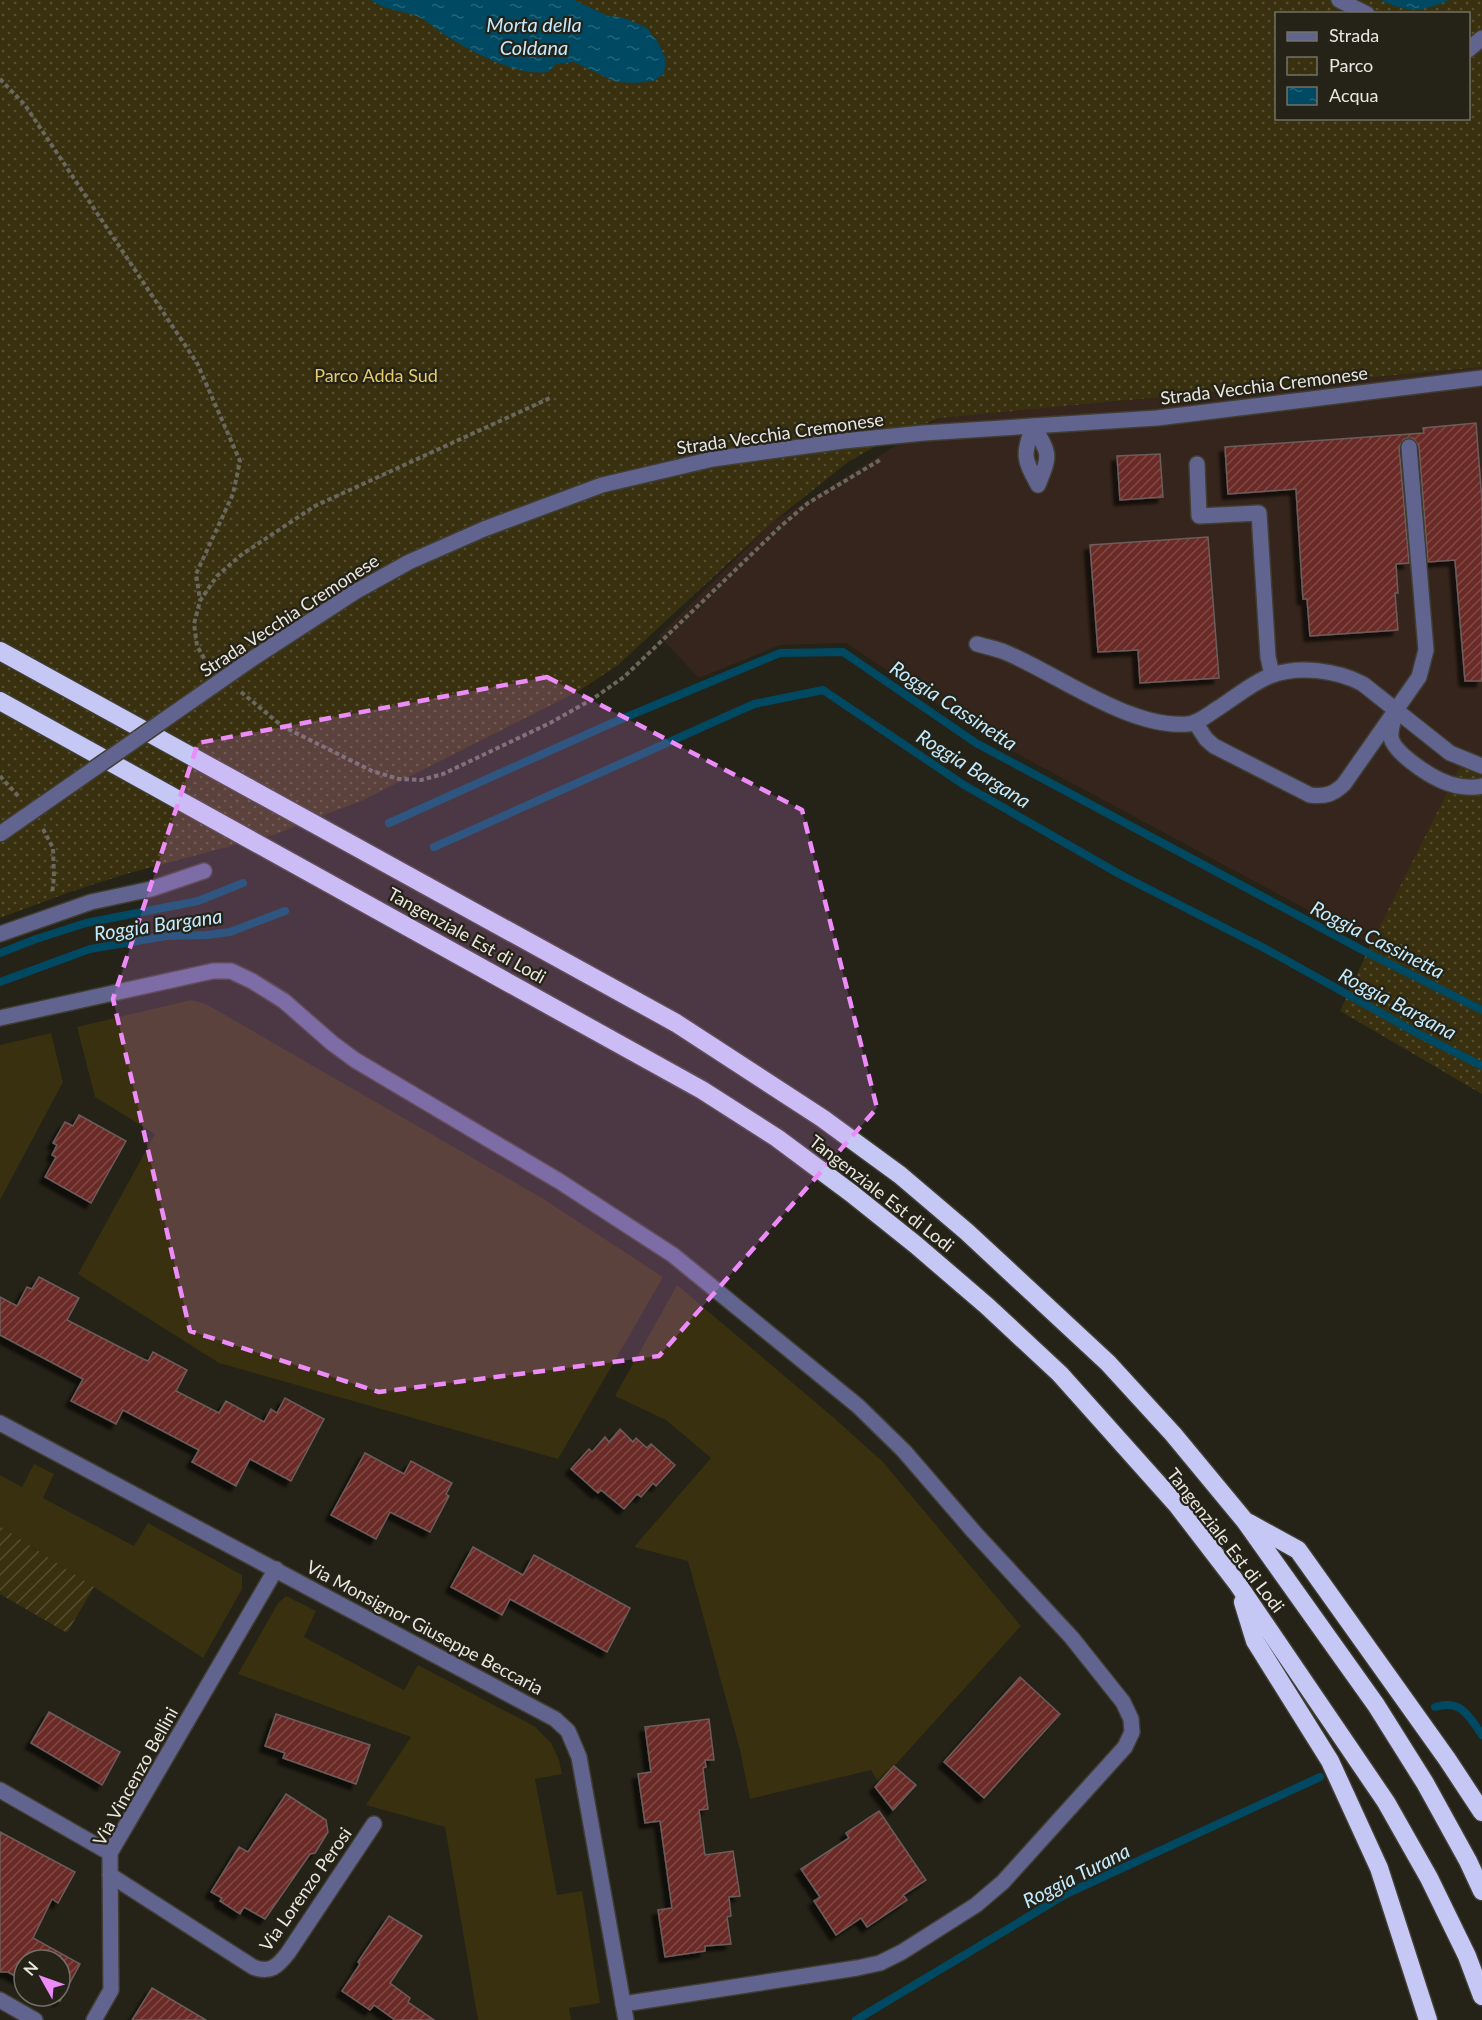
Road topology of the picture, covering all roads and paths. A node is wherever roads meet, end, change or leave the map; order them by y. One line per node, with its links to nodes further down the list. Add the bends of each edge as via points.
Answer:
1 (1339, 0): 2 (street)
2 (1364, 12)
3 (1482, 38): 4 (street)
4 (1470, 48)
5 (0, 79): 11 (path, via 25,105 197,363 240,461 233,495 196,574)
6 (1482, 378): 25 (street, Strada Vecchia Cremonese, bridge, via 1157,418 853,440 713,459 602,485 484,529 409,562 355,592)
7 (550, 398): 11 (path, via 315,506 241,555 217,576)
8 (1409, 447): 18 (street, via 1426,650 1419,677)
9 (885, 457): 16 (path, via 790,518 624,677 550,723 443,774 421,780 372,771 282,726)
10 (1197, 464): 15 (street, via 1199,516 1259,513)
11 (200, 601): 14 (path, via 194,624 197,646)
12 (977, 644): 19 (street, via 1006,652 1134,715 1166,723)
13 (2, 651): 31 (highway, Tangenziale Est di Lodi, via 676,1023 822,1118 900,1175 1042,1300 1108,1363)
14 (215, 671)
15 (1272, 675): 18 (street, via 1304,670 1354,679); 19 (street)
16 (240, 692)
17 (0, 701): 33 (highway, Tangenziale Est di Lodi, via 604,1034 777,1138 916,1245 1060,1374 1177,1505)
18 (1395, 710): 19 (street, via 1344,784 1322,796 1310,795 1214,746); 20 (street, via 1450,753); 22 (street, via 1391,737 1409,759 1442,781 1465,788)
19 (1195, 722)
20 (1482, 766)
21 (0, 776): 23 (path)
22 (1482, 786)
23 (22, 801)
24 (42, 826): 27 (path, via 53,848)
25 (0, 834)
26 (204, 871): 27 (street)
27 (50, 916): 28 (street)
28 (0, 934)
29 (0, 1018): 42 (street, via 213,971 231,971 252,981 284,1001 355,1060 559,1181 673,1256 840,1391 903,1451 1072,1638 1123,1702 1132,1732 1125,1747 1003,1882 976,1905 902,1952 857,1968)
30 (0, 1423): 32 (street, Via Monsignor Giuseppe Beccaria)
31 (1245, 1521): 35 (highway, via 1298,1550); 39 (highway, Tangenziale Est di Lodi, via 1376,1705 1425,1783)
32 (276, 1569): 37 (street, Via Vincenzo Bellini); 42 (street, Via Monsignor Giuseppe Beccaria, via 555,1719 568,1731 579,1757)
33 (1237, 1583): 40 (highway, Tangenziale Est di Lodi, via 1386,1802 1429,1878); 46 (highway, via 1255,1641 1330,1761 1379,1868)
34 (0, 1790): 37 (street)
35 (1482, 1812)
36 (374, 1824): 38 (street, Via Lorenzo Perosi, via 288,1953 272,1969 254,1967)
37 (110, 1853): 38 (street, Via Vincenzo Bellini)
38 (110, 1875): 44 (street, Via Vincenzo Bellini, via 111,1990)
39 (1482, 1891)
40 (1482, 1996)
41 (0, 2000): 43 (street)
42 (623, 2004): 45 (street, Via Monsignor Giuseppe Beccaria)
43 (35, 2020)
44 (94, 2020)
45 (626, 2020)
46 (1428, 2020)

